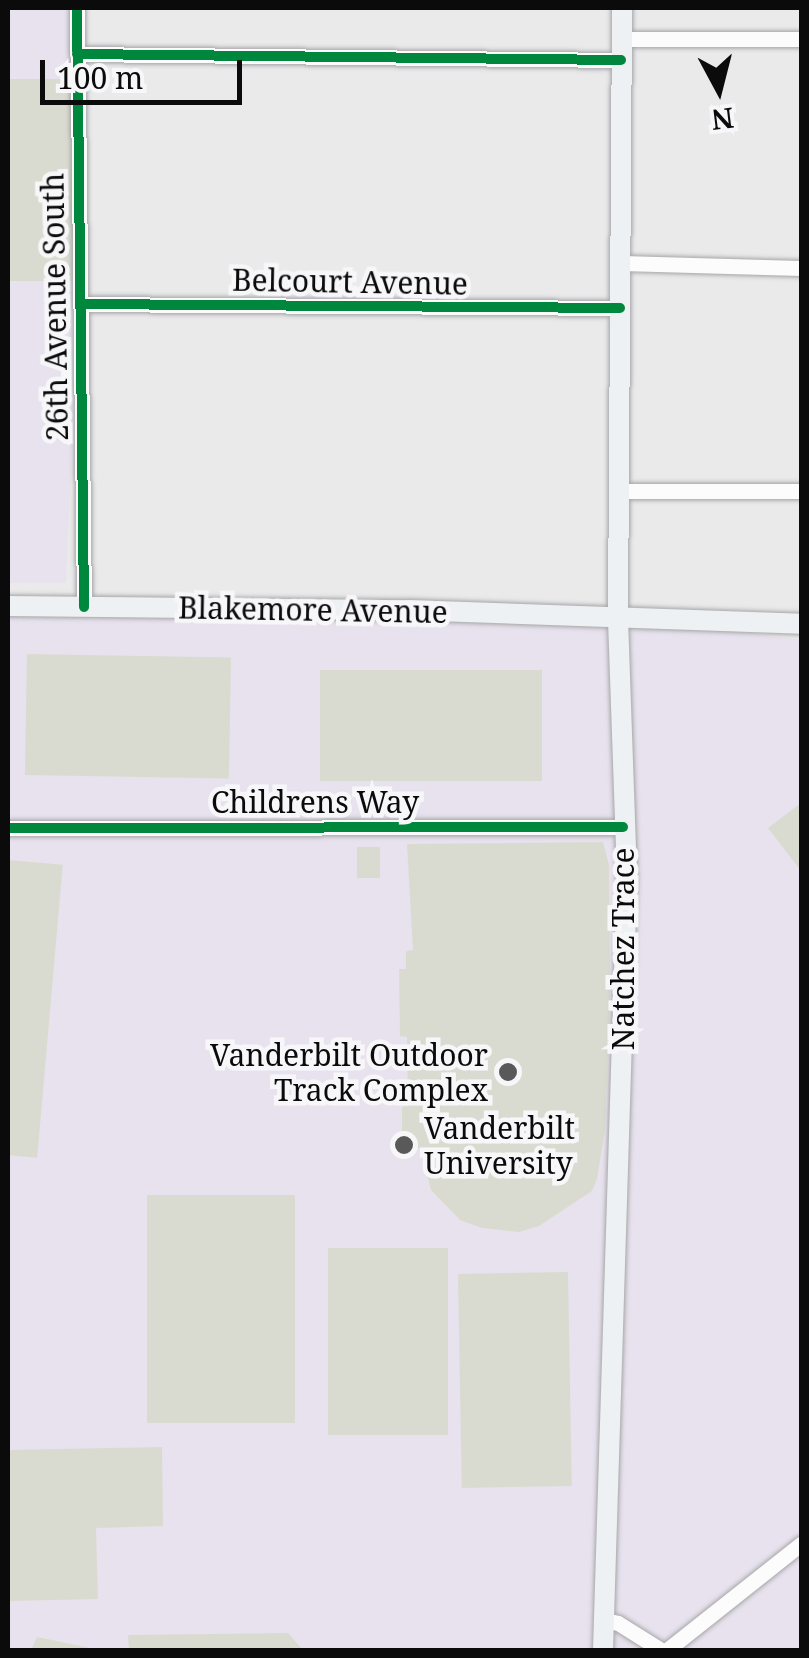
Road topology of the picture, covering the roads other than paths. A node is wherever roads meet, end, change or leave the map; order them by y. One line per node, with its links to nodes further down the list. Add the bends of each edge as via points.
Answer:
1 (77, 8): 5 (street, 26th Avenue South)
2 (622, 8): 4 (main road, Natchez Trace)
3 (802, 39): 4 (street)
4 (621, 49): 5 (street); 6 (main road, Natchez Trace)
5 (77, 54): 8 (street, 26th Avenue South)
6 (620, 263): 7 (street); 9 (main road, Natchez Trace)
7 (802, 268)
8 (80, 304): 9 (street, Belcourt Avenue); 13 (street, 26th Avenue South)
9 (620, 308): 10 (main road, Natchez Trace)
10 (621, 491): 11 (street); 14 (main road, Natchez Trace)
11 (802, 491)
12 (8, 606): 13 (main road, Blakemore Avenue)
13 (84, 607): 14 (main road, Blakemore Avenue)
14 (618, 616): 15 (main road, Blakemore Avenue); 16 (main road, Natchez Trace)
15 (802, 624)
16 (624, 827): 17 (street, Childrens Way); 19 (main road, Natchez Trace)
17 (8, 828)
18 (802, 1542): 21 (street)
19 (604, 1620): 20 (main road, Natchez Trace); 21 (street)
20 (604, 1650)
21 (664, 1650)

